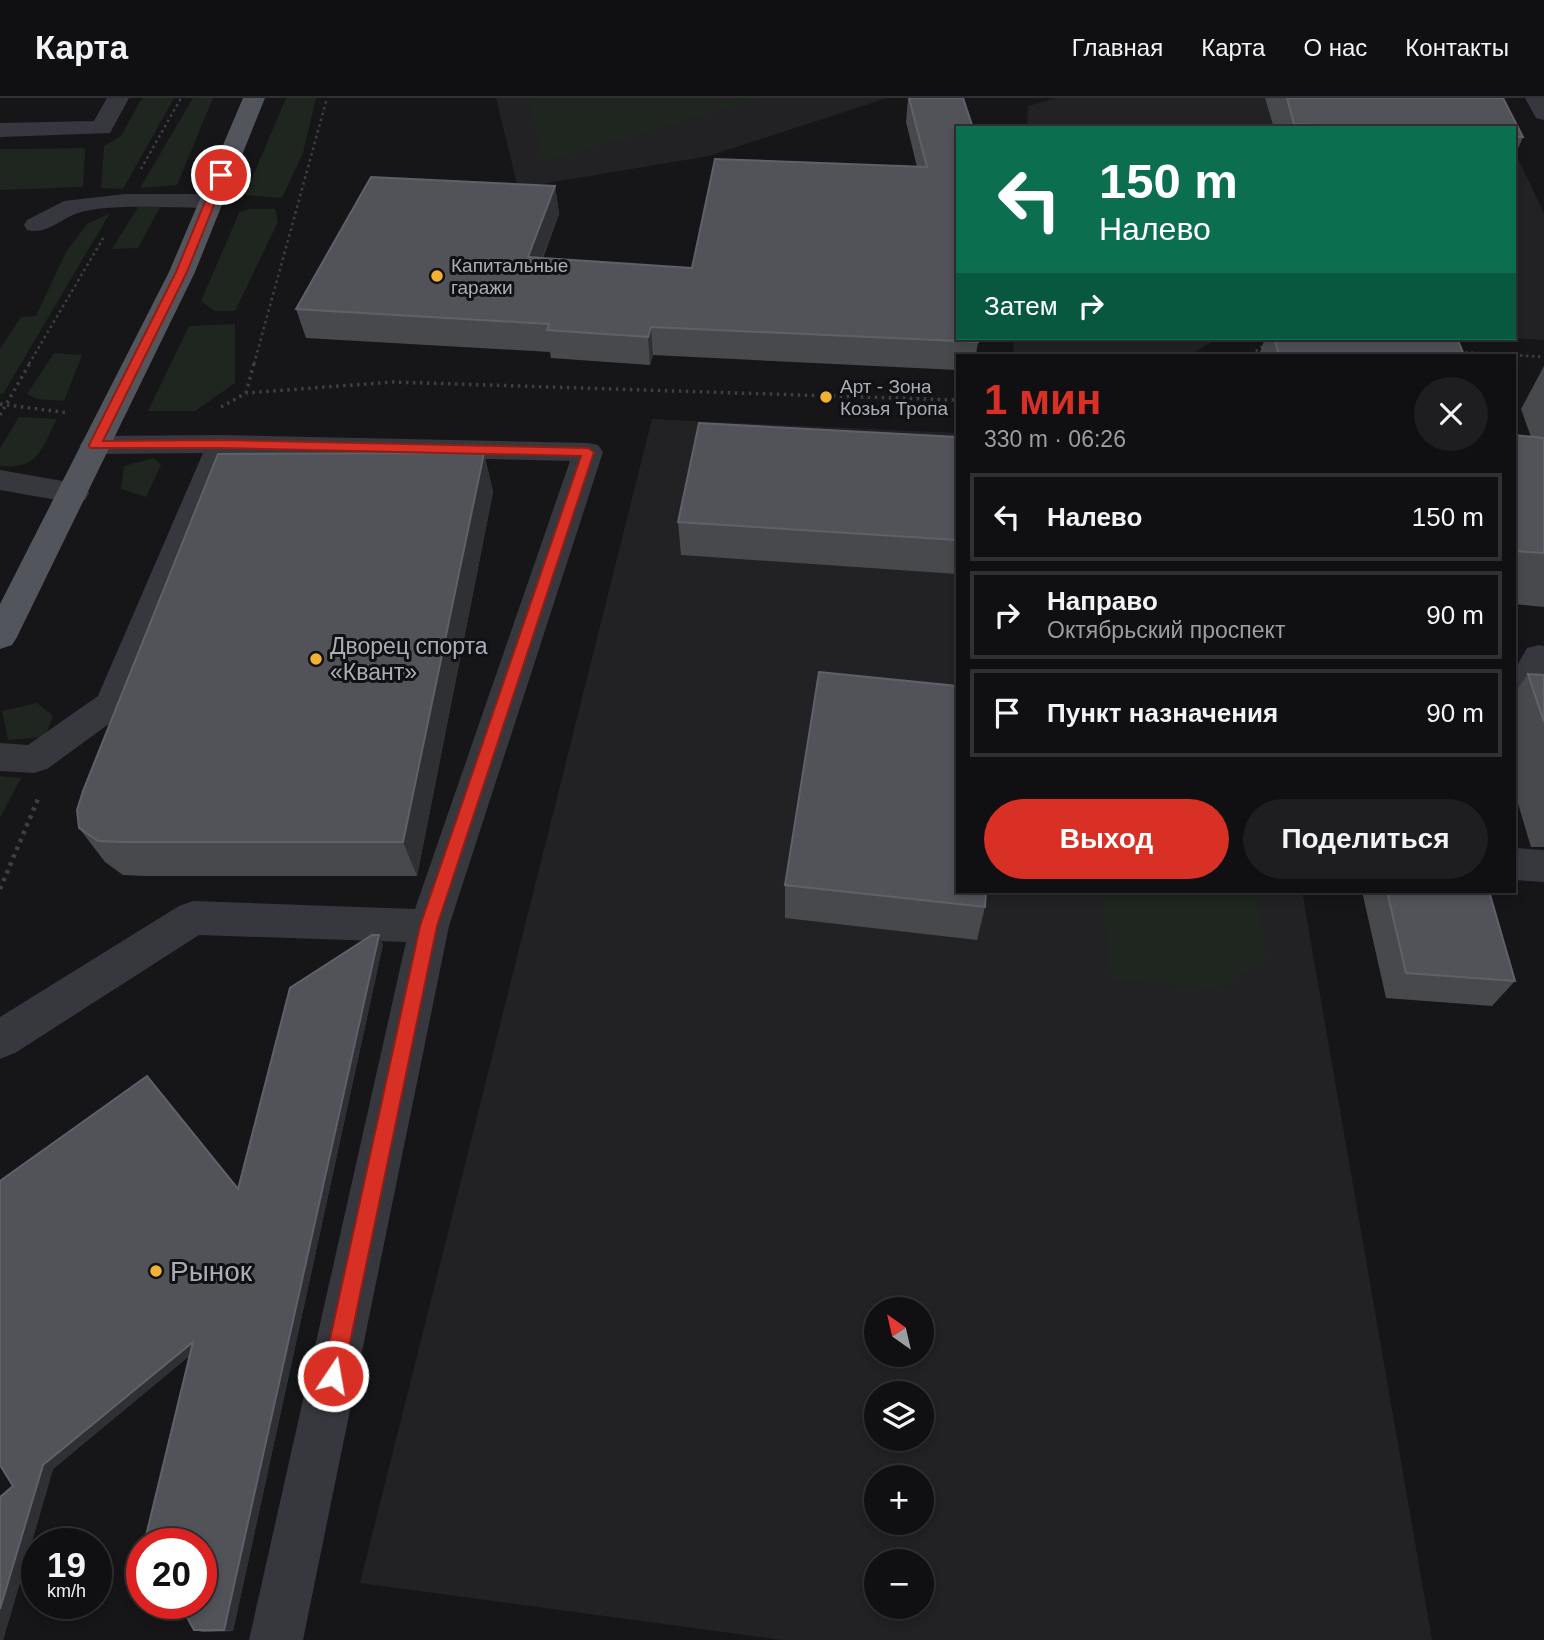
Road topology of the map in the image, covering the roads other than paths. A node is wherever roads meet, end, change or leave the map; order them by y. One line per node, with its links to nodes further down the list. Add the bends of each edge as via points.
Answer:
1 (118, 98): 5 (street, via 102,128)
2 (254, 98): 6 (main road)
3 (1536, 98): 4 (street)
4 (1544, 113)
5 (0, 130)
6 (210, 201): 7 (street, via 73,206); 9 (main road, via 182,272)
7 (36, 225)
8 (222, 444): 9 (street); 15 (street, via 112,704 34,759); 18 (street, via 588,452)
9 (95, 445): 11 (main road)
10 (0, 480): 11 (street)
11 (74, 493): 12 (main road)
12 (0, 637)
13 (1532, 656): 14 (street, via 1520,692)
14 (1516, 692)
15 (0, 757)
16 (1516, 864): 17 (street)
17 (1544, 866)
18 (429, 926): 19 (street, via 192,918); 20 (street)
19 (0, 1040)
20 (276, 1640)

